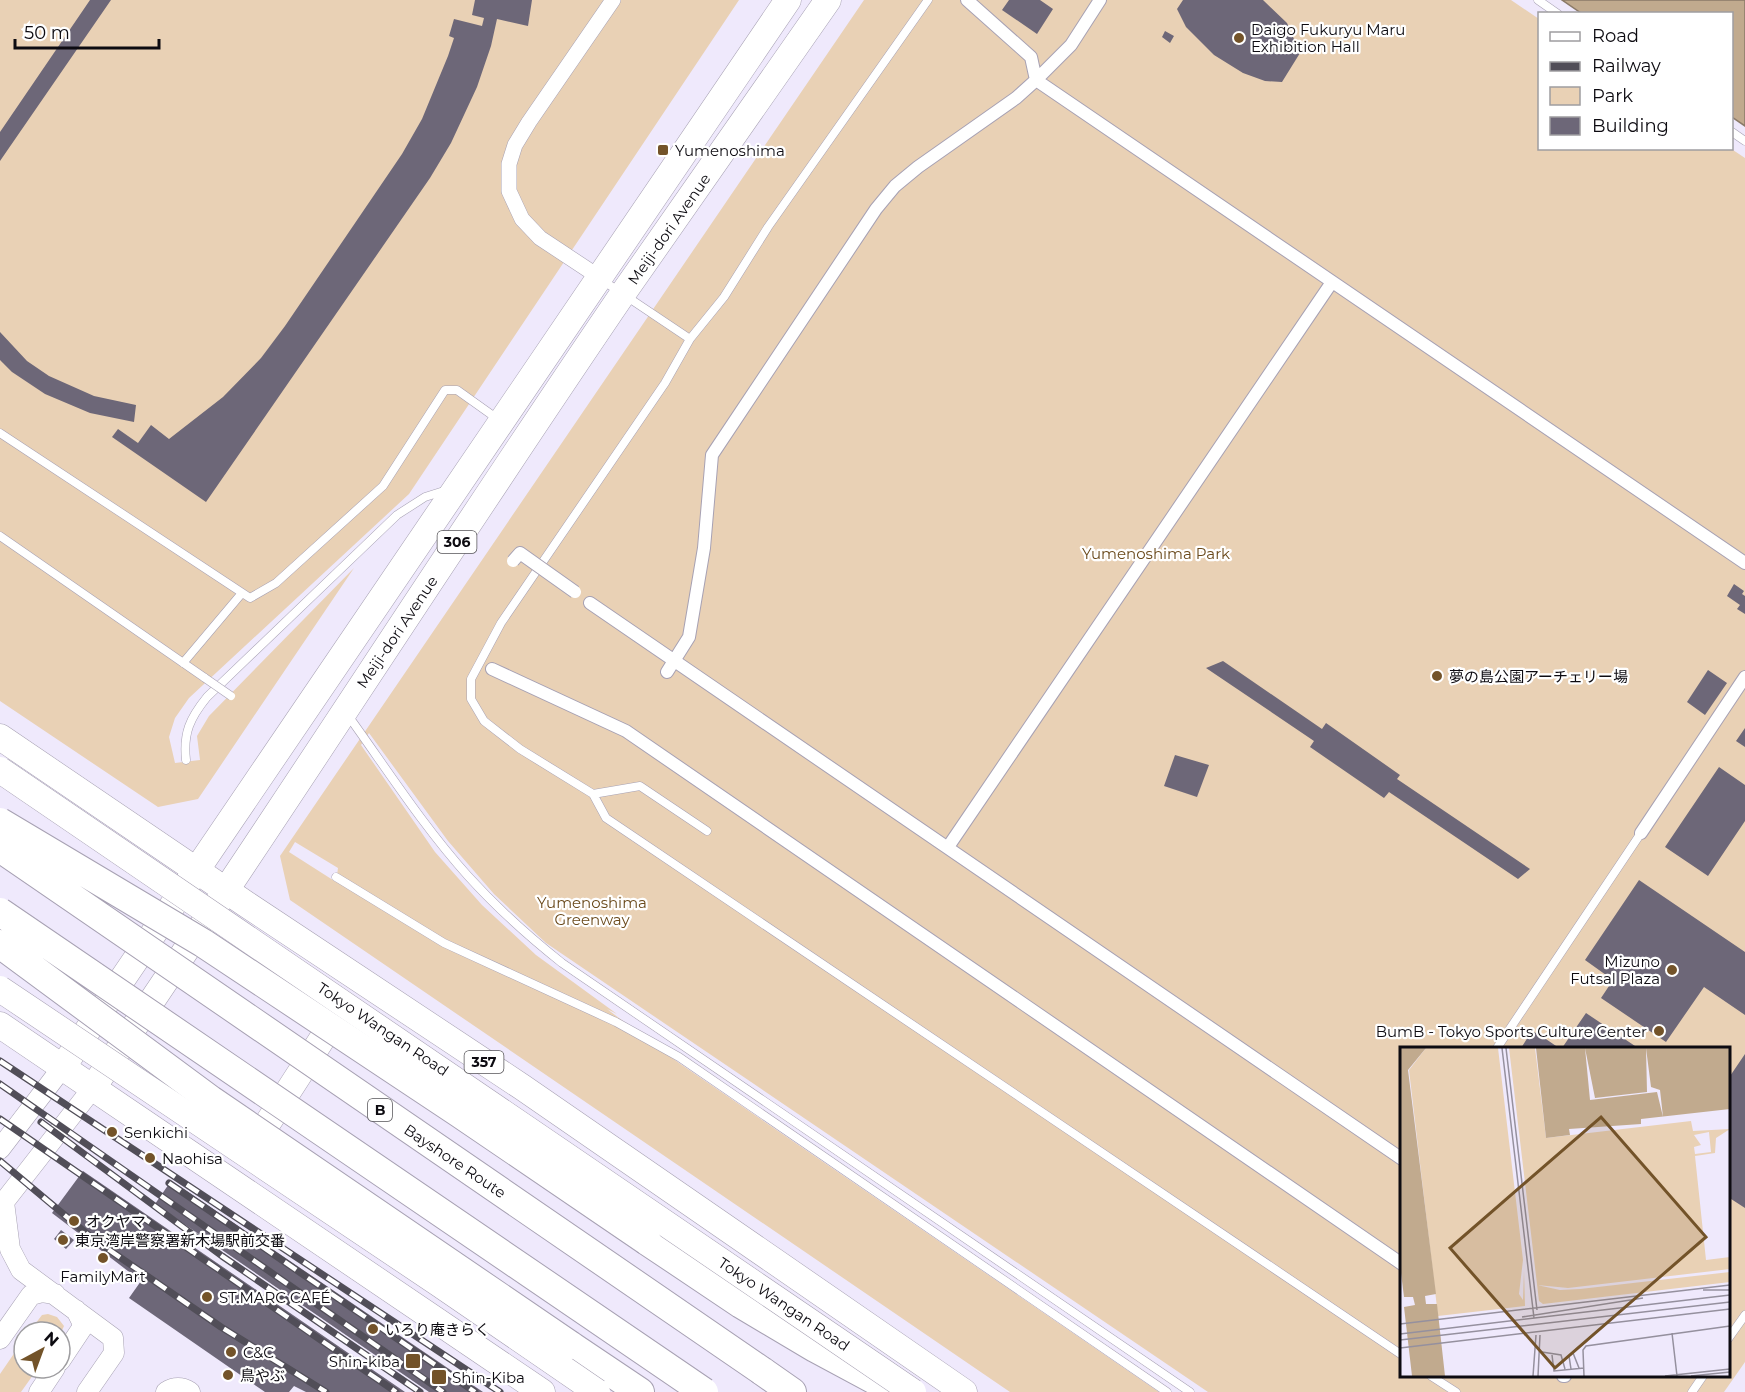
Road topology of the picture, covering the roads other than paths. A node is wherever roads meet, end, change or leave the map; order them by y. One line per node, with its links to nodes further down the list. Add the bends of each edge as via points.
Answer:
1 (613, 0): 10 (street, via 529,122 509,164 509,190 522,219 540,238)
2 (788, 0): 10 (main road, Meiji-dori Avenue / 306)
3 (828, 0): 12 (main road, Meiji-dori Avenue / 306)
4 (928, 0): 13 (lane, via 768,227 724,297)
5 (967, 0): 9 (street, via 1031,57)
6 (1100, 0): 9 (street, via 1071,45)
7 (1538, 0): 8 (lane)
8 (1555, 12)
9 (1036, 80): 11 (street); 23 (street, via 895,186 712,455 704,548 688,637)
10 (599, 277): 12 (lane); 14 (main road, Meiji-dori Avenue / 306)
11 (1332, 282): 19 (street); 37 (street)
12 (623, 294): 13 (lane); 29 (main road, Meiji-dori Avenue / 306)
13 (690, 339): 33 (lane, via 665,383 501,623 471,679 471,699 484,721 520,749)
14 (501, 421): 16 (main road, Meiji-dori Avenue / 306); 20 (lane, via 457,390 445,390 383,486 276,582 250,598)
15 (0, 433): 20 (lane)
16 (455, 487): 31 (lane, via 425,497 398,515 207,697 187,730); 39 (main road, Meiji-dori Avenue / 306)
17 (0, 536): 24 (lane)
18 (513, 561): 21 (street, bridge, via 520,553)
19 (1745, 563)
20 (242, 592): 24 (lane)
21 (575, 592)
22 (590, 603): 23 (street)
23 (675, 662): 26 (street); 37 (street)
24 (183, 663): 28 (lane, bridge)
25 (492, 669): 54 (street, via 626,731)
26 (667, 672)
27 (1745, 676): 36 (street)
28 (231, 696)
29 (345, 710): 41 (main road, Meiji-dori Avenue / 306); 76 (lane, via 460,867 526,935)
30 (0, 737): 39 (main road, 357)
31 (186, 760)
32 (0, 770): 73 (main road, Tokyo Wangan Road / 357, bridge)
33 (593, 794): 35 (lane, via 640,786); 61 (lane, via 606,818)
34 (0, 822): 72 (highway, bridge, via 203,943 741,1304)
35 (707, 831)
36 (1641, 832): 46 (lane)
37 (948, 847): 51 (street)
38 (0, 848): 71 (highway, Bayshore Route / B, bridge)
39 (196, 869): 41 (main road, 357); 47 (main road, Meiji-dori Avenue / 306)
40 (336, 877): 75 (lane, via 444,943 616,1022 679,1057)
41 (227, 891): 48 (main road, 357); 49 (main road, Meiji-dori Avenue / 306)
42 (0, 912): 70 (highway, bridge)
43 (0, 944): 69 (highway, bridge, via 211,1100)
44 (0, 989): 68 (main road, bridge)
45 (0, 1025): 47 (main road)
46 (1498, 1047)
47 (62, 1068): 49 (main road); 50 (street)
48 (522, 1087): 53 (main road, via 496,1087 465,1077 362,1020 351,1018 331,1025 260,1135 258,1147 270,1170 303,1203); 74 (main road, 357)
49 (92, 1089): 52 (street); 53 (main road)
50 (0, 1149)
51 (1400, 1158)
52 (1, 1209): 55 (street, via 10,1249 21,1270)
53 (320, 1240): 67 (main road)
54 (1400, 1263)
55 (55, 1294): 56 (street); 59 (street, via 32,1295)
56 (76, 1310): 60 (street, via 82,1328); 64 (street, via 110,1334 115,1346)
57 (1745, 1315): 58 (lane)
58 (1730, 1336)
59 (0, 1339)
60 (72, 1343)
61 (1400, 1354)
62 (1433, 1377): 77 (lane)
63 (1702, 1377): 78 (lane)
64 (87, 1392)
65 (166, 1392): 66 (street, via 172,1388)
66 (190, 1392)
67 (542, 1392)
68 (597, 1392)
69 (639, 1392)
70 (704, 1392)
71 (792, 1392)
72 (897, 1392)
73 (914, 1392)
74 (964, 1392)
75 (1167, 1392)
76 (1190, 1392)
77 (1456, 1392)
78 (1692, 1392)

